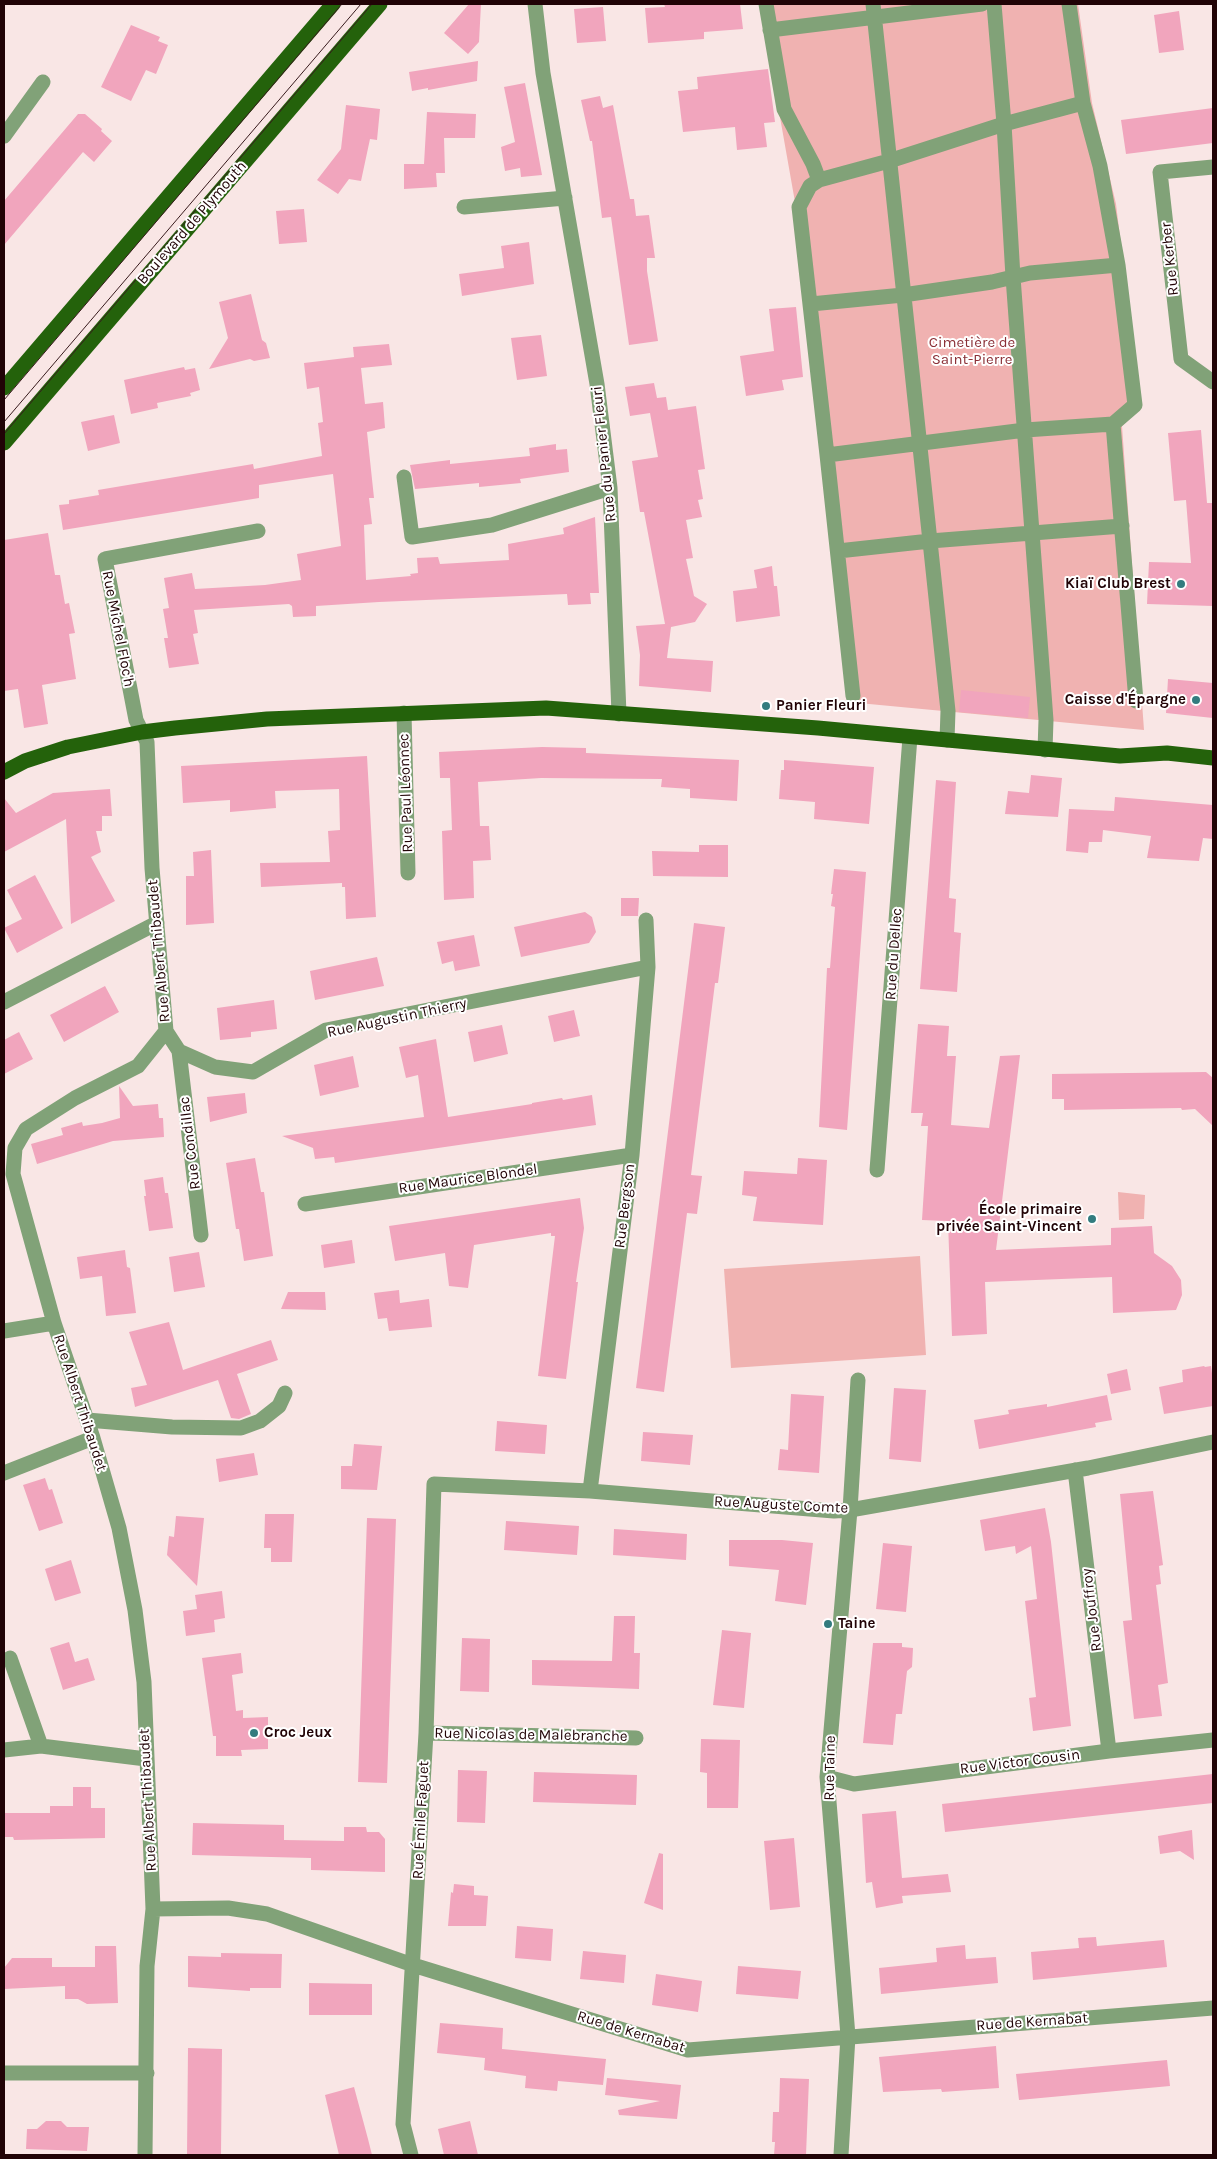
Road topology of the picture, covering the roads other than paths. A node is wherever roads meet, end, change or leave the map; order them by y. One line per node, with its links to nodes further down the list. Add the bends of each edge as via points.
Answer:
1 (333, 4): 24 (main road)
2 (380, 4): 27 (main road, Boulevard de Plymouth)
3 (536, 4): 17 (street, Rue du Panier Fleuri, via 542,73)
4 (766, 4): 9 (street)
5 (982, 4): 8 (street)
6 (994, 4): 12 (street)
7 (1069, 4): 11 (street)
8 (873, 10): 9 (street); 14 (street)
9 (770, 30): 16 (street, via 784,109)
10 (43, 82): 13 (street)
11 (1083, 103): 12 (street); 19 (street, via 1100,166)
12 (1004, 124): 14 (street); 20 (street)
13 (4, 136)
14 (889, 161): 16 (street); 21 (street)
15 (1213, 167): 23 (street, Rue Kerber, via 1160,172 1181,359)
16 (819, 180): 22 (street, via 810,186 800,207)
17 (564, 198): 18 (street); 31 (street, Rue du Panier Fleuri, via 597,384)
18 (464, 207)
19 (1118, 265): 20 (street); 25 (street, via 1135,405)
20 (1013, 277): 21 (street); 26 (street)
21 (903, 294): 22 (street); 28 (street)
22 (811, 304): 29 (street)
23 (1213, 382)
24 (4, 388)
25 (1113, 424): 26 (street); 32 (street)
26 (1025, 430): 28 (street); 34 (street)
27 (4, 443)
28 (920, 443): 29 (street); 35 (street)
29 (827, 455): 36 (street)
30 (404, 477): 31 (street, via 412,536 492,525)
31 (610, 488): 40 (street, Rue du Panier Fleuri)
32 (1122, 526): 34 (street); 38 (street)
33 (258, 531): 41 (street, Rue Michel Floc'h, via 105,559 136,720)
34 (1032, 533): 35 (street); 44 (street, via 1046,720)
35 (930, 541): 36 (street); 43 (street, via 948,711)
36 (838, 551): 37 (street)
37 (853, 696)
38 (1136, 701)
39 (404, 712): 40 (main road, via 546,708); 41 (main road, via 267,719); 47 (street, Rue Paul Léonnec)
40 (619, 714): 42 (main road)
41 (142, 732): 46 (main road, via 68,747 25,761); 49 (street, Rue Albert Thibaudet, via 147,742)
42 (910, 737): 43 (main road); 55 (street, Rue du Dellec)
43 (947, 740): 44 (main road)
44 (1045, 750): 45 (main road, via 1120,756 1167,753)
45 (1213, 758)
46 (4, 772)
47 (408, 873)
48 (646, 920): 50 (street, Rue Bergson)
49 (157, 924): 51 (street); 52 (street, Rue Albert Thibaudet)
50 (648, 967): 53 (street, Rue Augustin Thierry, via 326,1030 253,1072 215,1067); 54 (street, Rue Bergson)
51 (4, 1002)
52 (166, 1031): 53 (street); 56 (street, Rue Albert Thibaudet, via 138,1066 75,1098 26,1129 15,1148)
53 (180, 1051): 58 (street, Rue Condillac)
54 (632, 1155): 57 (street, Rue Maurice Blondel); 69 (street, Rue Bergson)
55 (877, 1170)
56 (8, 1176): 59 (street, Rue Albert Thibaudet)
57 (305, 1204)
58 (201, 1235)
59 (54, 1323): 60 (street); 63 (street, Rue Albert Thibaudet)
60 (4, 1331)
61 (858, 1380): 70 (street, Rue Taine)
62 (285, 1394): 63 (street, via 279,1406 260,1422 240,1428 172,1427)
63 (87, 1420): 64 (street, Rue Albert Thibaudet)
64 (93, 1438): 67 (street); 78 (street, Rue Albert Thibaudet, via 119,1528 135,1610 144,1682)
65 (1213, 1442): 66 (street, Rue Auguste Comte)
66 (1075, 1470): 70 (street, Rue Auguste Comte); 77 (street, Rue Jouffroy)
67 (4, 1473)
68 (434, 1484): 69 (street, Rue Auguste Comte); 72 (street, Rue Émile Faguet)
69 (590, 1491): 70 (street, Rue Auguste Comte)
70 (850, 1510): 79 (street, Rue Taine)
71 (10, 1658): 75 (street)
72 (426, 1733): 73 (street, Rue Nicolas de Malebranche); 81 (street, Rue Émile Faguet)
73 (636, 1738)
74 (1213, 1740): 77 (street, Rue Victor Cousin)
75 (41, 1746): 76 (street); 78 (street)
76 (4, 1750)
77 (1109, 1751): 79 (street, Rue Victor Cousin, via 854,1784)
78 (146, 1759): 80 (street, Rue Albert Thibaudet)
79 (827, 1777): 83 (street, Rue Taine)
80 (153, 1909): 81 (street, Rue de Kernabat, via 228,1908 267,1914); 85 (street, Rue Albert Thibaudet, via 147,1966)
81 (413, 1965): 83 (street, Rue de Kernabat, via 688,2050); 87 (street, Rue Émile Faguet, via 403,2124)
82 (1213, 2008): 83 (street, Rue de Kernabat)
83 (848, 2036): 88 (street, Rue Taine)
84 (4, 2073): 85 (street)
85 (147, 2073): 86 (street, Rue Albert Thibaudet)
86 (145, 2155)
87 (411, 2155)
88 (841, 2155)

